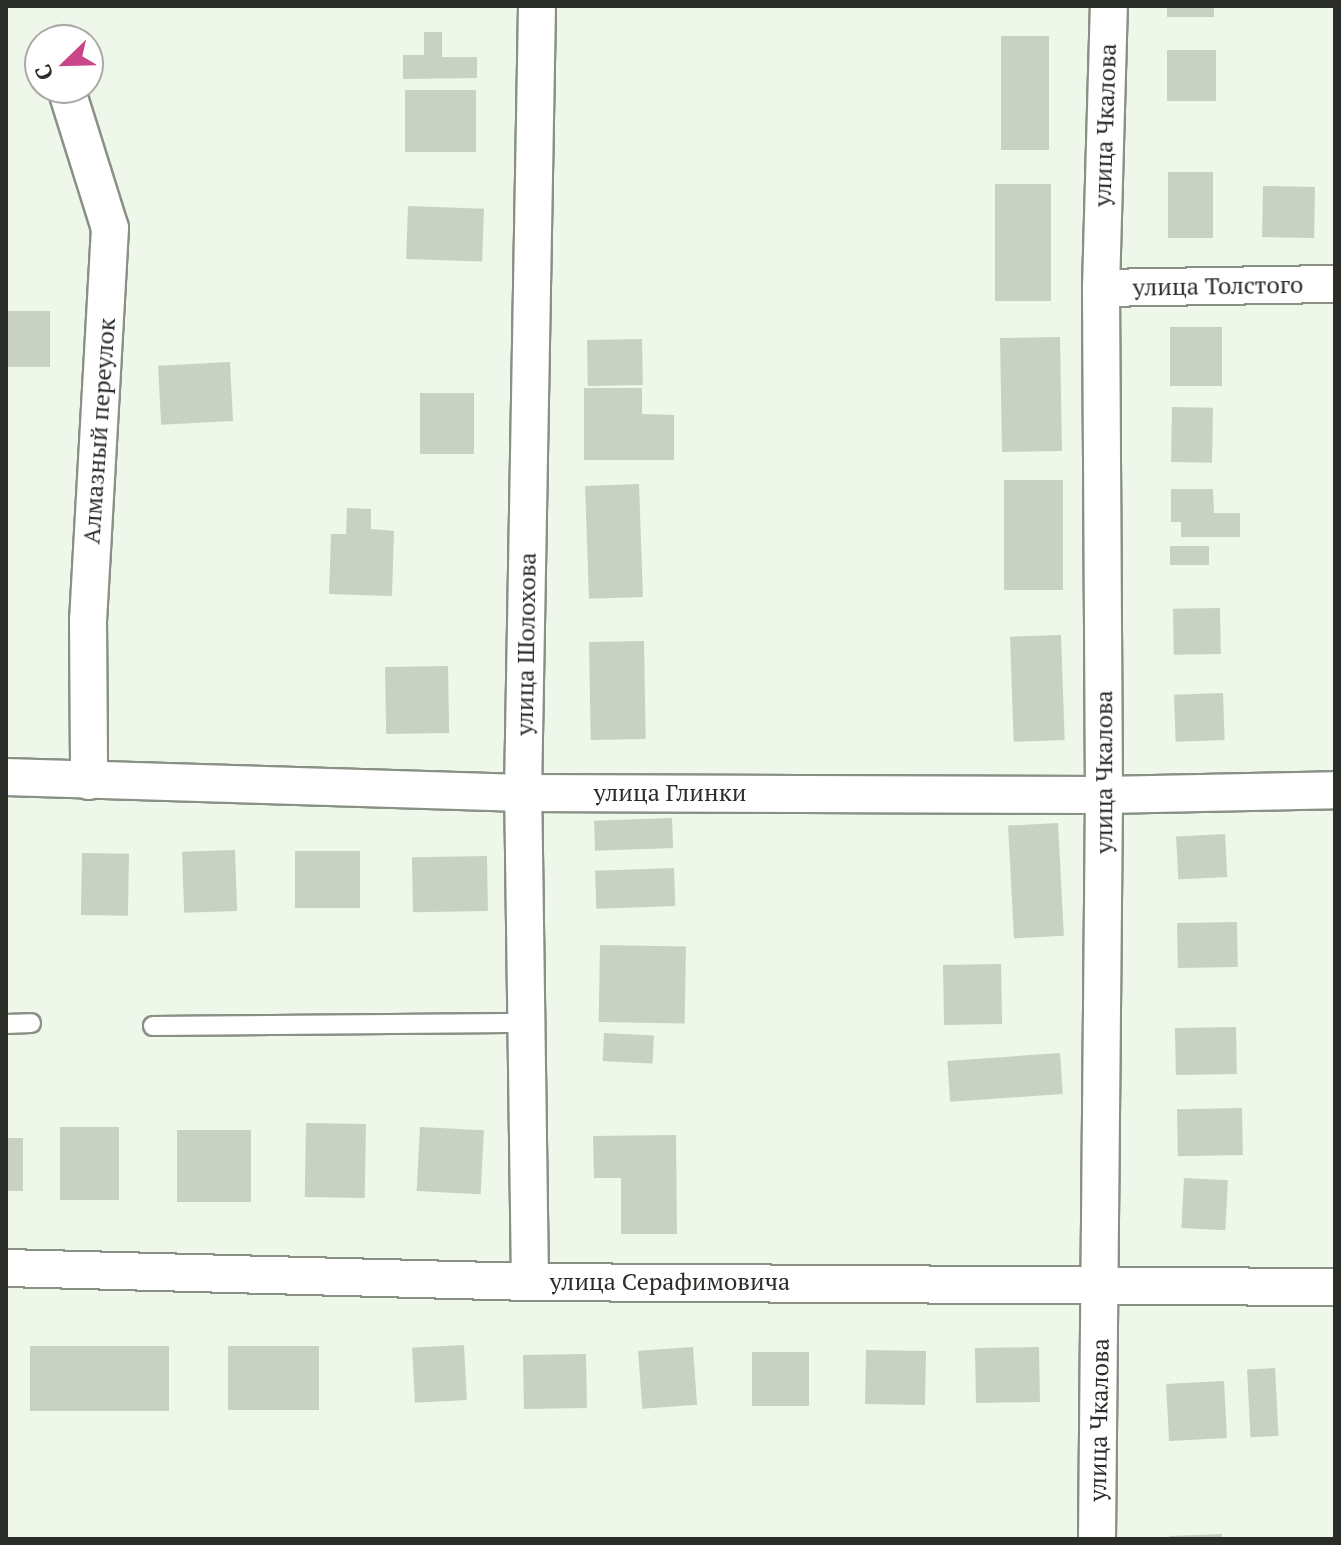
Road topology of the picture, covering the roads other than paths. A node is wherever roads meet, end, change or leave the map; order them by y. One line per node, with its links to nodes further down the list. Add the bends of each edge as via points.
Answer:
1 (537, 6): 9 (street, улица Шолохова)
2 (1109, 6): 5 (street, улица Чкалова)
3 (71, 104): 7 (street, Алмазный переулок, via 110,228 89,603)
4 (1335, 284): 5 (street, улица Толстого)
5 (1101, 288): 10 (street, улица Чкалова)
6 (6, 777): 7 (street, улица Глинки)
7 (89, 781): 9 (street, улица Глинки)
8 (1335, 790): 10 (street, улица Глинки)
9 (523, 793): 10 (street, улица Глинки); 12 (street, улица Шолохова)
10 (1104, 795): 17 (street, улица Чкалова)
11 (31, 1023): 13 (lane)
12 (526, 1023): 14 (lane); 16 (street, улица Шолохова)
13 (6, 1024)
14 (153, 1026)
15 (6, 1268): 16 (street, улица Серафимовича)
16 (530, 1282): 17 (street, улица Серафимовича)
17 (1102, 1284): 18 (street, улица Серафимовича); 19 (street, улица Чкалова)
18 (1335, 1287)
19 (1097, 1539)

